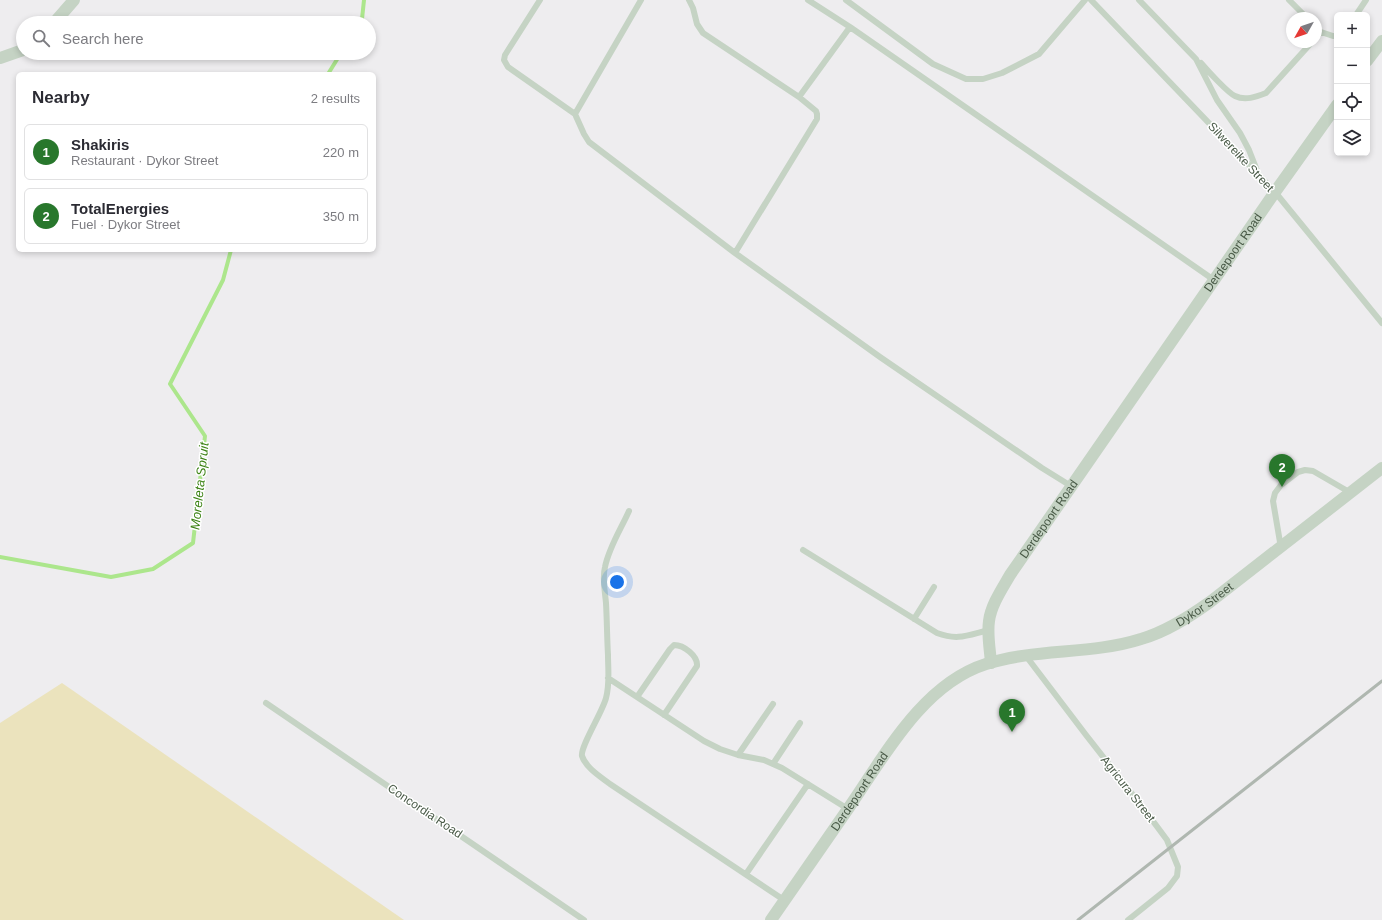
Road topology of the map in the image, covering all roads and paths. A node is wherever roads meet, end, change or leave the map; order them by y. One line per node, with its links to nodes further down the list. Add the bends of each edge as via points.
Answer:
1 (74, 0): 14 (street)
2 (540, 0): 26 (lane, via 505,54 504,60 508,67)
3 (641, 0): 26 (lane)
4 (690, 0): 24 (lane, via 697,24 703,33)
5 (808, 0): 15 (lane)
6 (846, 0): 7 (lane, via 933,64 966,80 983,79 1002,73 1039,54)
7 (1085, 0)
8 (1091, 0): 27 (lane, Silwereike Street)
9 (1139, 0): 23 (lane)
10 (1289, 0): 12 (lane)
11 (1366, 0): 13 (lane)
12 (1301, 12)
13 (1358, 12)
14 (60, 16)
15 (850, 27): 24 (lane); 30 (lane)
16 (1322, 32): 17 (lane)
17 (1334, 36)
18 (1382, 41): 21 (street)
19 (1307, 48): 23 (lane, via 1266,93 1257,97 1234,96)
20 (16, 53): 22 (street)
21 (1370, 57)
22 (0, 58)
23 (1196, 59): 27 (lane, via 1217,100 1240,133)
24 (799, 97): 29 (lane, via 816,111 817,119)
25 (1334, 109): 28 (street, Derdepoort Road)
26 (576, 114): 29 (lane, via 589,142)
27 (1260, 177): 28 (lane, Silwereike Street)
28 (1275, 192): 30 (street, Derdepoort Road); 31 (lane, Silwereike Street)
29 (735, 253): 33 (lane, via 880,357)
30 (1214, 280): 33 (street, Derdepoort Road)
31 (1382, 323)
32 (1382, 468): 34 (street, Dykor Street)
33 (1072, 486): 40 (street, Derdepoort Road, via 1010,575 995,603)
34 (1351, 493): 36 (street, Dykor Street); 36 (lane, via 1313,471 1306,470 1298,472 1281,485 1273,500)
35 (629, 511): 43 (lane, via 604,568)
36 (1281, 548): 41 (street, Dykor Street, via 1193,614 1155,635 1117,645)
37 (802, 550): 39 (lane)
38 (934, 587): 39 (lane)
39 (914, 619): 40 (lane, via 948,637 960,638)
40 (989, 630): 42 (street, Derdepoort Road)
41 (1026, 656): 42 (street, Dykor Street); 57 (lane, Agricura Street, via 1167,840 1178,867 1177,876 1168,888)
42 (991, 663): 52 (street, Derdepoort Road, via 964,674 942,688 923,706)
43 (608, 678): 44 (lane); 53 (lane, via 606,698 582,752 586,763 610,784)
44 (637, 697): 47 (lane); 47 (lane, via 670,649 674,645 680,645 694,655 698,661 697,666)
45 (266, 703): 55 (lane, Concordia Road)
46 (773, 704): 49 (lane)
47 (664, 715): 49 (lane, via 704,741)
48 (800, 723): 50 (lane)
49 (738, 755): 50 (lane)
50 (773, 764): 51 (lane)
51 (808, 784): 52 (lane); 53 (lane)
52 (848, 809): 54 (street, Derdepoort Road)
53 (746, 874): 54 (lane)
54 (784, 900): 56 (street, Derdepoort Road)
55 (584, 920)
56 (771, 920)
57 (1128, 920)

